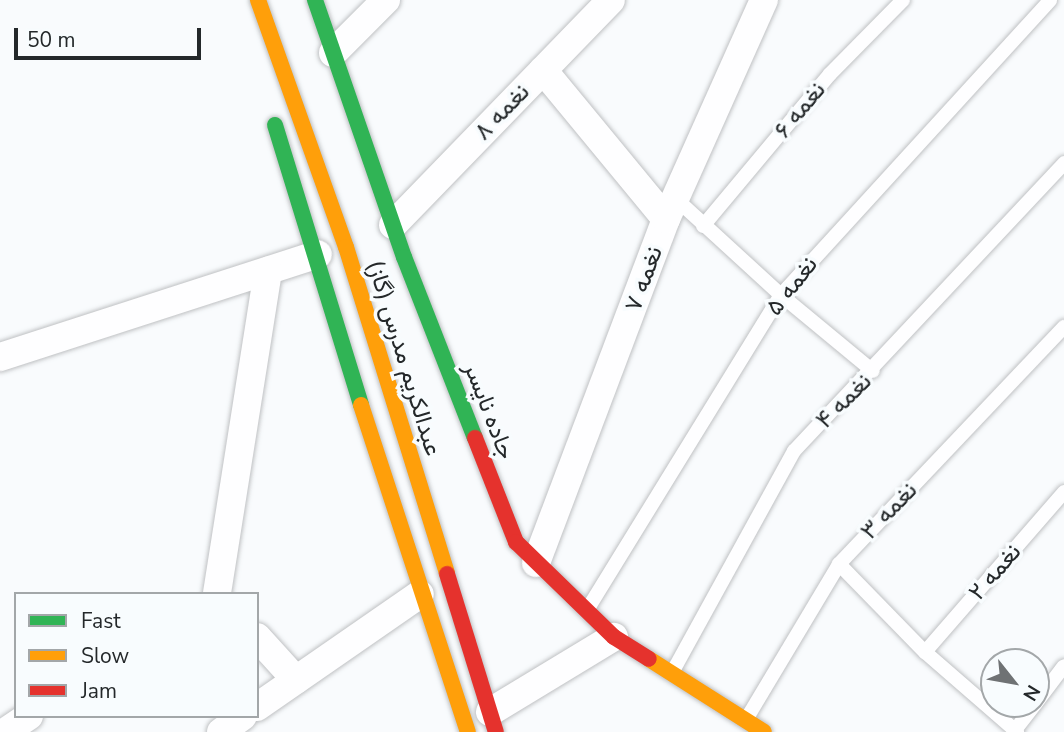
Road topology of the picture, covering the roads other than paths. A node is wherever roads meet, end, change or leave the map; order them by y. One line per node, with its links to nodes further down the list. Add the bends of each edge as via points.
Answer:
1 (258, 0): 38 (street, عبدالکریم مدرس (گاز), via 346,247)
2 (315, 0): 8 (street, جاده نایسر)
3 (386, 0): 8 (street)
4 (611, 0): 9 (street, نغمه ۸)
5 (764, 0): 12 (street, نغمه ۷)
6 (903, 0): 14 (lane, نغمه ۶, via 830,74)
7 (1049, 0): 17 (lane, نغمه ۵)
8 (333, 52): 13 (street, جاده نایسر)
9 (543, 70): 12 (street); 13 (street, نغمه ۸)
10 (267, 102): 15 (street)
11 (1064, 163): 20 (lane, نغمه ۴)
12 (670, 209): 14 (lane); 22 (street, نغمه ۷)
13 (393, 225): 22 (street, جاده نایسر, via 516,542)
14 (703, 226): 17 (lane)
15 (318, 254): 16 (street); 25 (street)
16 (268, 271): 19 (street); 24 (street)
17 (781, 295): 20 (lane); 26 (lane, نغمه ۵)
18 (1064, 327): 23 (lane, نغمه ۳)
19 (0, 357)
20 (873, 371): 31 (lane, نغمه ۴, via 794,452)
21 (1064, 492): 29 (lane, نغمه ۲)
22 (536, 563): 26 (street, جاده نایسر)
23 (839, 564): 29 (lane); 37 (lane, نغمه ۳)
24 (217, 592)
25 (420, 594): 32 (street); 38 (street)
26 (586, 611): 27 (street, جاده نایسر)
27 (614, 637): 31 (street, جاده نایسر); 38 (street)
28 (259, 639): 32 (street)
29 (925, 652): 39 (lane)
30 (1064, 666): 33 (lane)
31 (671, 674): 37 (street, جاده نایسر)
32 (296, 680): 34 (street)
33 (1050, 685)
34 (259, 706)
35 (26, 718): 40 (street)
36 (240, 718): 41 (street)
37 (746, 720): 42 (street, جاده نایسر)
38 (476, 727)
39 (1016, 731)
40 (5, 732)
41 (220, 732)
42 (764, 732)

